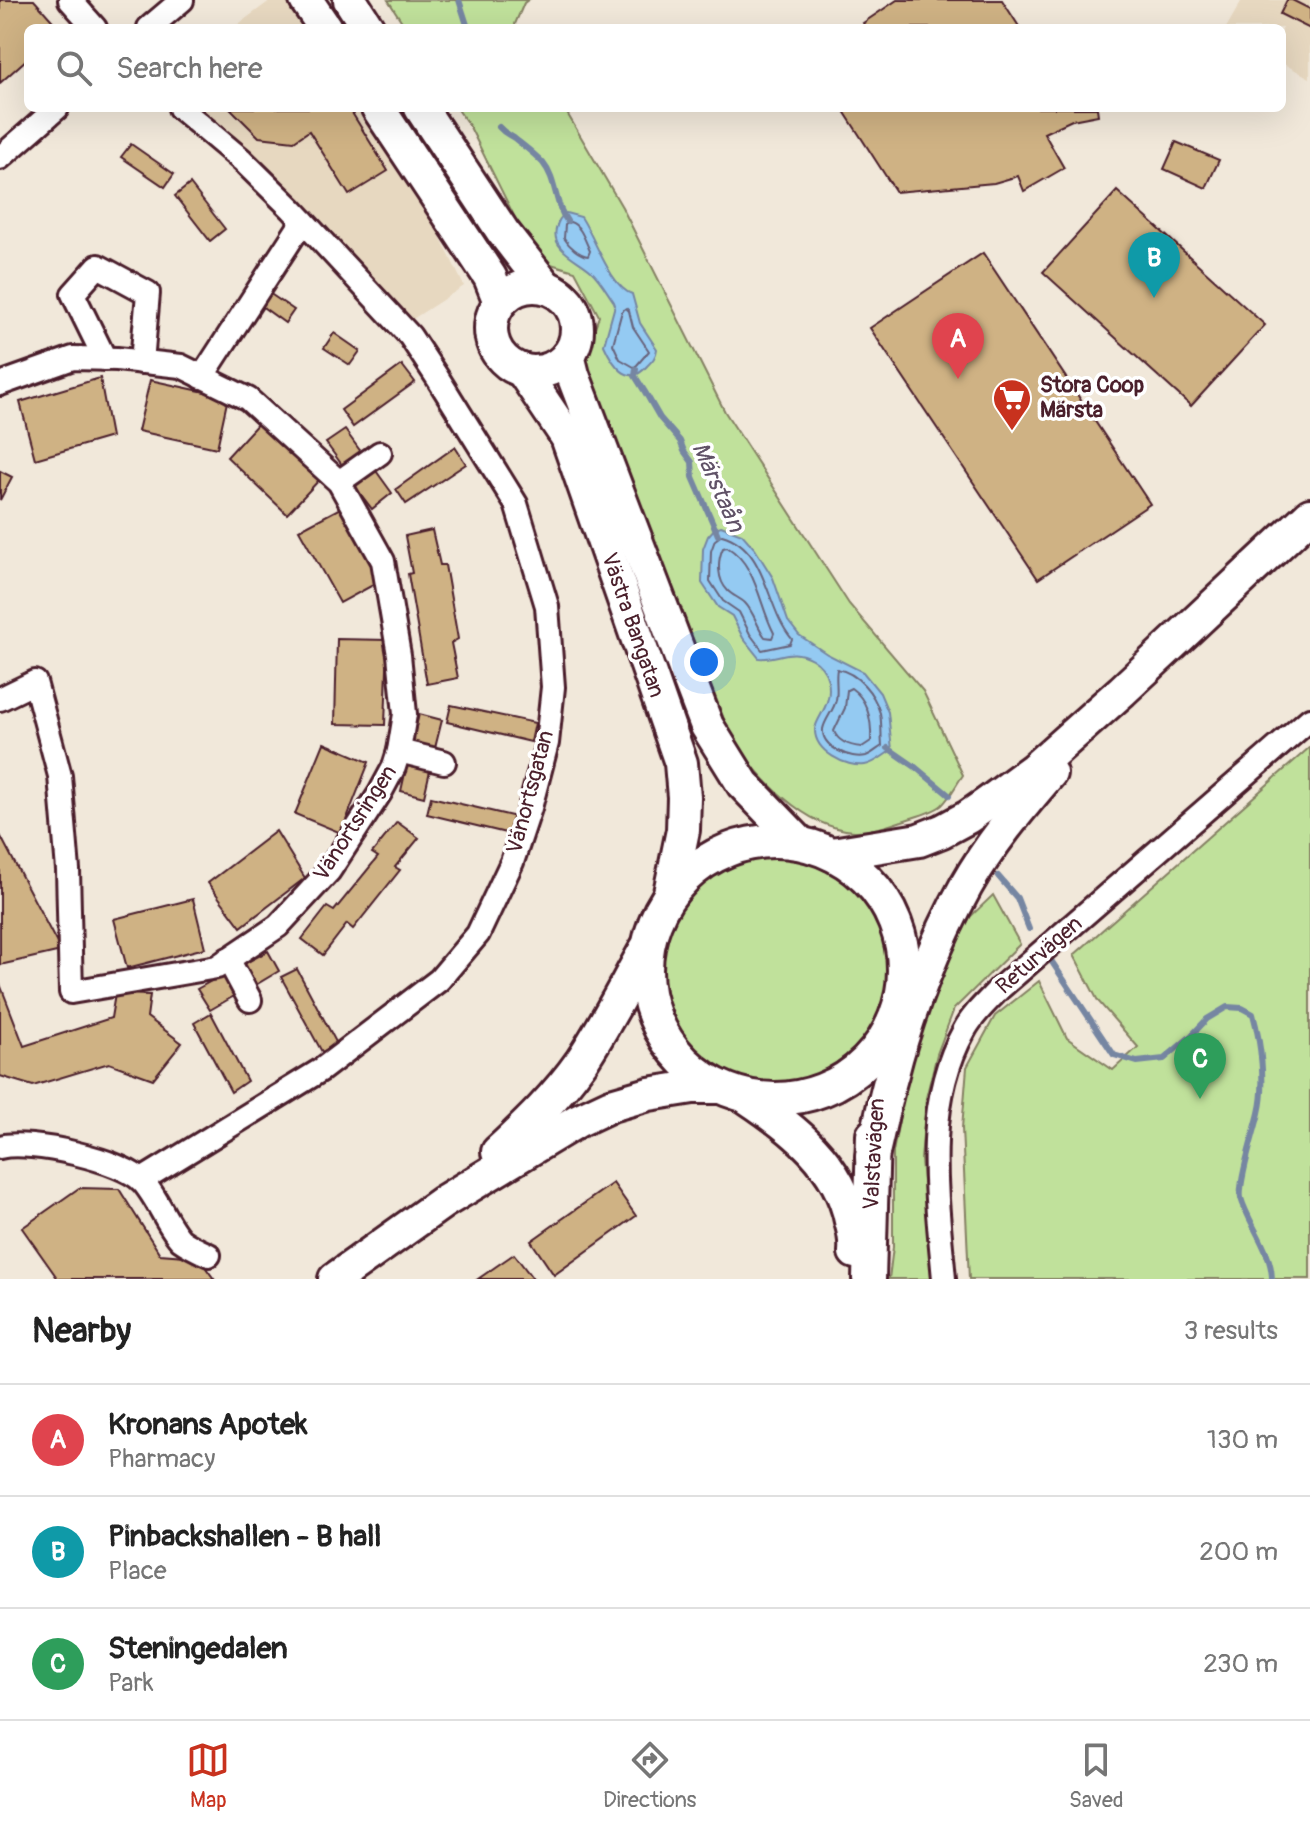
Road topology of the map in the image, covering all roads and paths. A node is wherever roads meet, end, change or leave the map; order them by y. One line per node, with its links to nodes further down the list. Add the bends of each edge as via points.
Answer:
1 (70, 0): 5 (street)
2 (182, 0): 6 (street)
3 (306, 0): 7 (street)
4 (350, 0): 8 (street)
5 (91, 24)
6 (154, 24)
7 (322, 24)
8 (365, 24)
9 (52, 112): 13 (street)
10 (185, 112): 14 (street, Vänortsgatan)
11 (381, 112): 16 (street, via 490,277)
12 (424, 112): 15 (street, Västra Bangatan)
13 (0, 158)
14 (298, 215): 21 (street); 43 (street, Vänortsgatan, via 410,336 516,504 547,606 553,687 547,743 512,862 478,934 439,980 321,1070)
15 (546, 287): 16 (street, via 529,285); 17 (street, Västra Bangatan, via 561,294 575,315 576,340)
16 (500, 302): 20 (street, Västra Bangatan, via 491,334 496,350)
17 (568, 355): 20 (street, via 556,367); 32 (street, Västra Bangatan, via 707,726 743,784)
18 (105, 359): 19 (street, Vänortsringen); 19 (street, via 73,294 98,266 148,293); 22 (street, Vänortsringen, via 73,358)
19 (142, 362): 21 (street, Vänortsringen, via 181,366)
20 (522, 370): 34 (street, Västra Bangatan, via 567,437 681,763 683,830)
21 (202, 377): 24 (street, Vänortsringen, via 248,399)
22 (0, 384)
23 (380, 453): 24 (street)
24 (339, 482): 29 (street, Vänortsringen, via 383,561 405,714)
25 (1310, 515): 26 (street)
26 (1122, 691): 31 (street); 42 (street, via 1009,821 966,886 917,995)
27 (0, 699): 36 (street, Vänortsringen, via 35,682 60,776 71,992 217,967)
28 (1310, 719): 49 (street, Returvägen, via 999,989 964,1030 941,1095 937,1129)
29 (399, 751): 30 (street); 36 (street, Vänortsringen, via 380,793 329,871 278,926)
30 (444, 762)
31 (1034, 769): 33 (street, via 942,831 919,840); 37 (street, via 994,815 948,888)
32 (800, 843): 33 (street); 34 (street, via 741,845 713,856)
33 (832, 854): 37 (street, via 864,876 888,907 902,943)
34 (669, 895): 35 (street)
35 (647, 946): 40 (street, via 649,1002 659,1028 694,1072); 44 (street, via 582,1061 556,1094)
36 (228, 959): 38 (street)
37 (904, 982): 39 (street)
38 (250, 1000)
39 (890, 1030): 40 (street, via 860,1068 830,1087 771,1100); 42 (street, Valstavägen, via 874,1109)
40 (732, 1092): 44 (street, via 693,1087 611,1105); 47 (street, Valstavägen, via 784,1122 825,1163 850,1212 856,1243)
41 (0, 1147): 43 (street, via 56,1149 115,1166)
42 (872, 1157): 48 (street, Valstavägen)
43 (142, 1180): 45 (street, via 181,1239)
44 (443, 1202): 46 (street)
45 (209, 1255)
46 (335, 1279)
47 (853, 1279)
48 (869, 1279)
49 (944, 1279)

